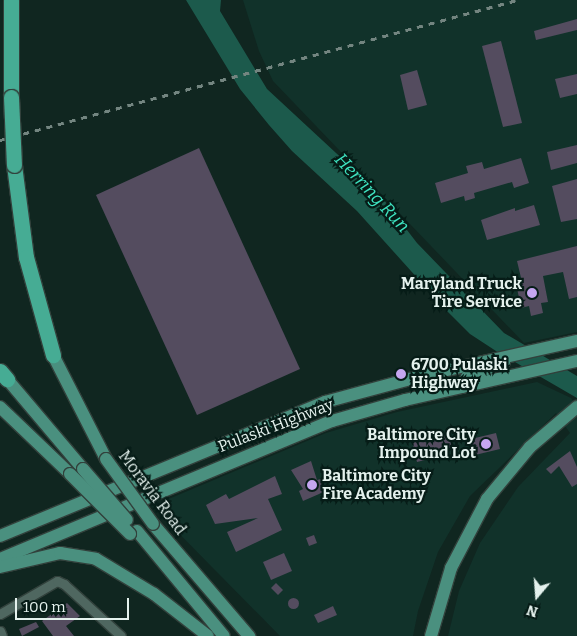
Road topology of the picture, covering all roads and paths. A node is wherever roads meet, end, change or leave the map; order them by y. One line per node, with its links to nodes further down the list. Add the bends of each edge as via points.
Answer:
1 (11, 0): 3 (highway, bridge, via 14,165 26,257)
2 (577, 341): 5 (main road, Pulaski Highway)
3 (53, 355): 22 (main road, Moravia Road, bridge, via 106,459 153,524)
4 (577, 361): 7 (main road, Pulaski Highway)
5 (495, 363): 7 (main road, via 467,377); 10 (main road, Pulaski Highway, via 393,383 317,405)
6 (3, 375): 12 (main road, bridge)
7 (462, 387): 14 (main road, Pulaski Highway, via 372,408 288,437)
8 (0, 407): 12 (main road, bridge)
9 (577, 407): 23 (main road, via 509,470 472,523 446,582)
10 (97, 494): 11 (main road); 13 (main road, Pulaski Highway)
11 (0, 526)
12 (133, 532): 21 (main road)
13 (0, 536)
14 (0, 559)
15 (0, 568): 20 (main road, via 60,553 96,558 154,594)
16 (0, 614): 19 (street, via 54,582 67,587)
17 (0, 631): 18 (street)
18 (2, 636)
19 (121, 636)
20 (208, 636)
21 (224, 636)
22 (248, 636)
23 (431, 636)

